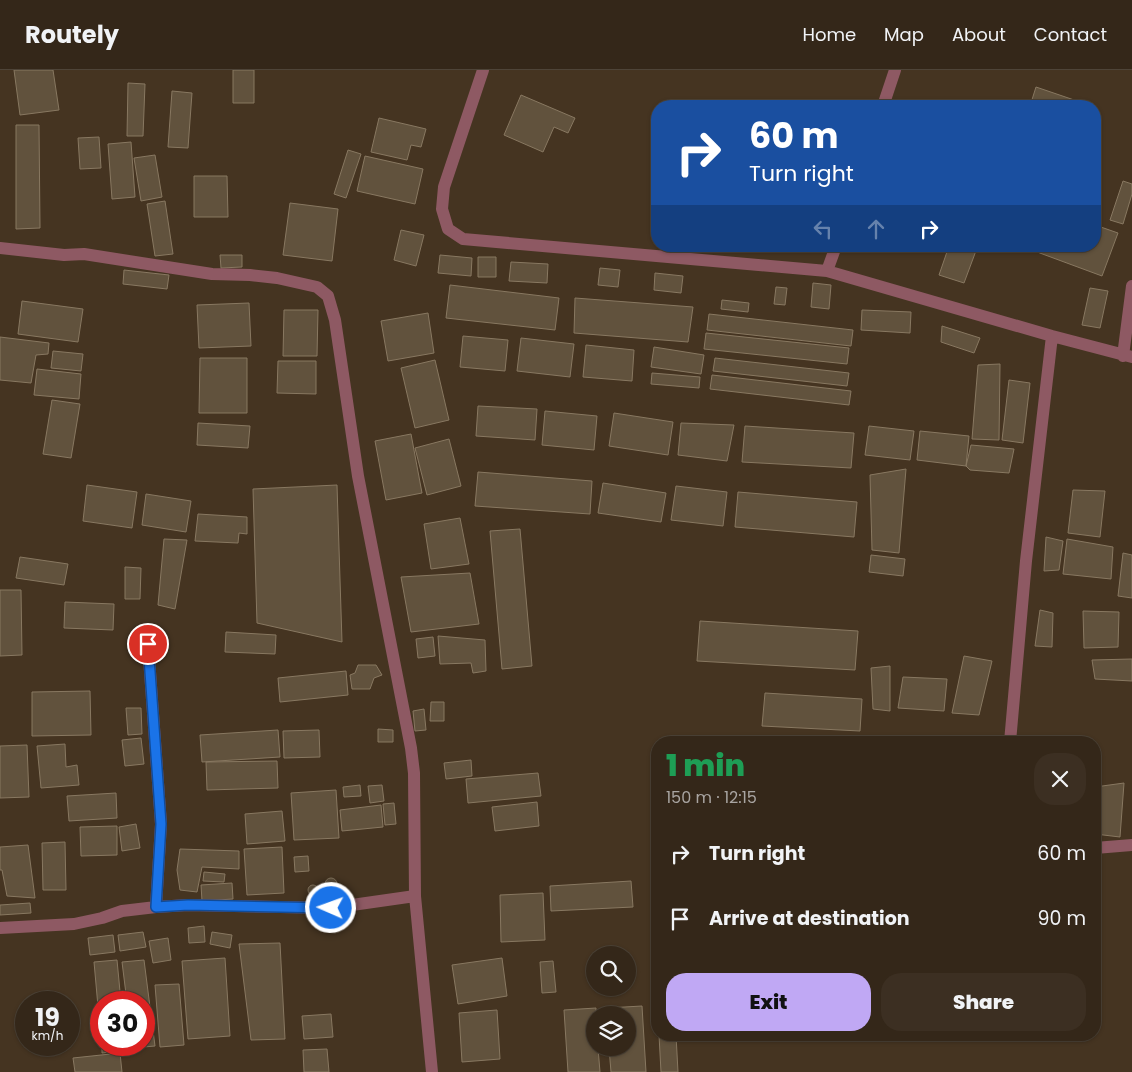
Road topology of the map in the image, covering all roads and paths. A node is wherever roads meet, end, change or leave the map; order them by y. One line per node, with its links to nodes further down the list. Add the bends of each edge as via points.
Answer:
1 (483, 70): 6 (street, via 444,187 442,210 448,229 463,239)
2 (895, 70): 3 (street)
3 (885, 100)
4 (0, 248): 14 (street, via 84,254 212,274 277,278 317,287 328,296 335,320 358,476 412,748)
5 (834, 252): 6 (street)
6 (827, 270): 8 (street)
7 (1132, 286): 9 (street)
8 (1052, 336): 9 (street); 11 (street, via 1026,561)
9 (1127, 356)
10 (148, 644): 15 (street, via 161,824)
11 (1011, 736)
12 (1132, 845): 13 (street)
13 (1101, 848)
14 (415, 896): 15 (street, via 331,908); 17 (street)
15 (156, 907): 16 (street, via 122,911 74,924)
16 (0, 928)
17 (432, 1072)

